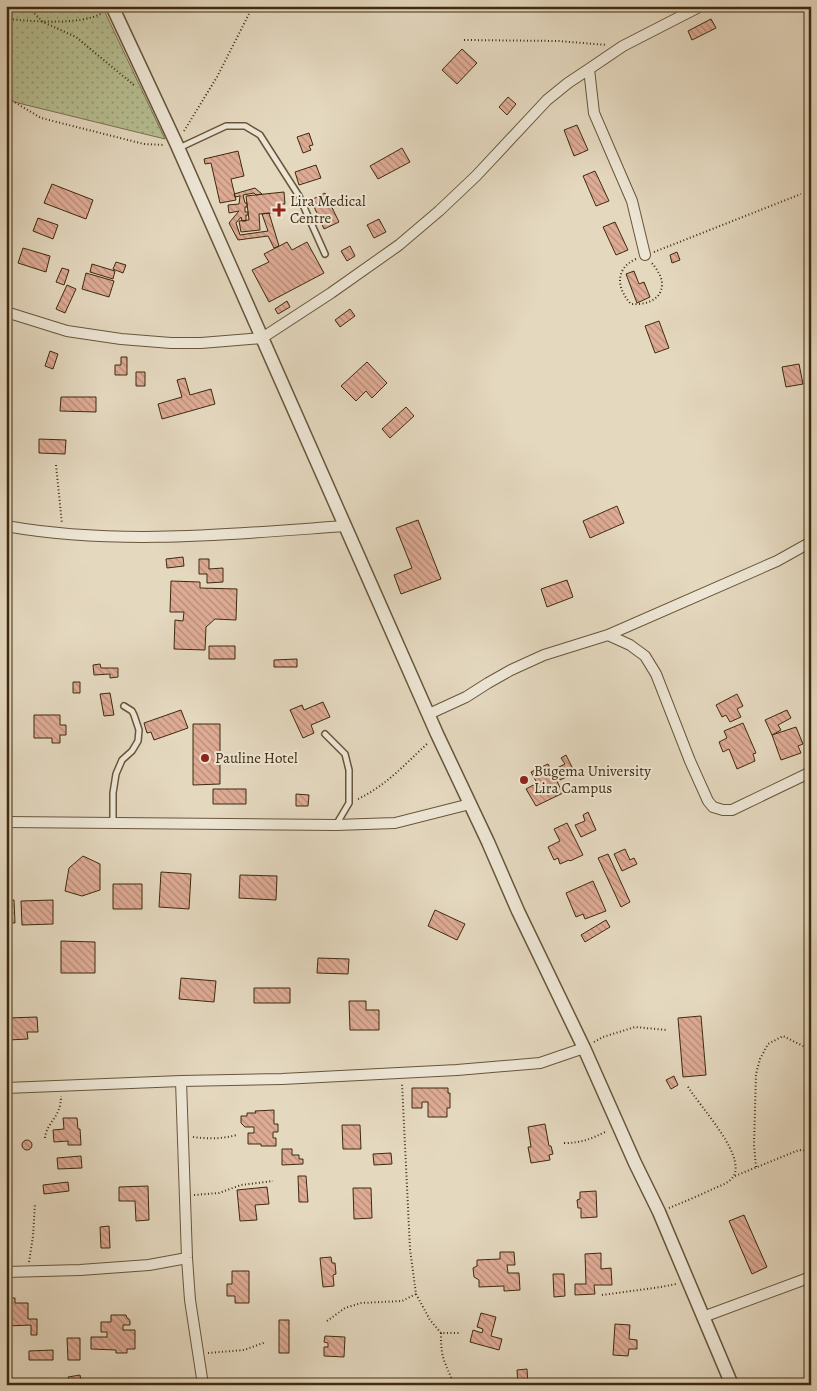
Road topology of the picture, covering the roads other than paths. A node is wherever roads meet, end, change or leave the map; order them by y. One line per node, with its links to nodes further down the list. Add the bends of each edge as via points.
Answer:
1 (702, 6): 3 (street, via 623,46)
2 (112, 7): 4 (street)
3 (589, 69): 6 (street, via 594,113 632,200); 8 (street, via 547,100 476,176 399,245)
4 (177, 146): 5 (lane, via 226,126 245,126 260,135 298,196); 8 (street)
5 (325, 254)
6 (645, 255)
7 (6, 312): 8 (street, via 67,331 121,339 201,342)
8 (262, 338): 10 (street)
9 (6, 526): 10 (street, via 63,534 133,537 206,536)
10 (346, 526): 14 (street)
11 (811, 542): 12 (street, via 777,561)
12 (608, 635): 14 (street, via 544,655); 16 (street, via 645,656 656,674 690,761 713,808 732,810)
13 (124, 706): 19 (lane, via 134,715 139,730 138,741 122,760 116,774)
14 (429, 714): 17 (street)
15 (325, 734): 20 (lane, via 345,754 349,770 349,803)
16 (811, 772)
17 (470, 804): 20 (street, via 395,823); 21 (street)
18 (6, 822): 19 (street)
19 (113, 822): 20 (street)
20 (336, 825)
21 (584, 1048): 22 (street, via 540,1064 282,1079); 27 (street, via 660,1212)
22 (181, 1081): 23 (street); 24 (street)
23 (6, 1088)
24 (186, 1258): 25 (street, via 149,1265); 28 (street)
25 (6, 1272)
26 (811, 1277): 27 (street)
27 (703, 1317): 29 (street)
28 (203, 1385)
29 (732, 1385)

